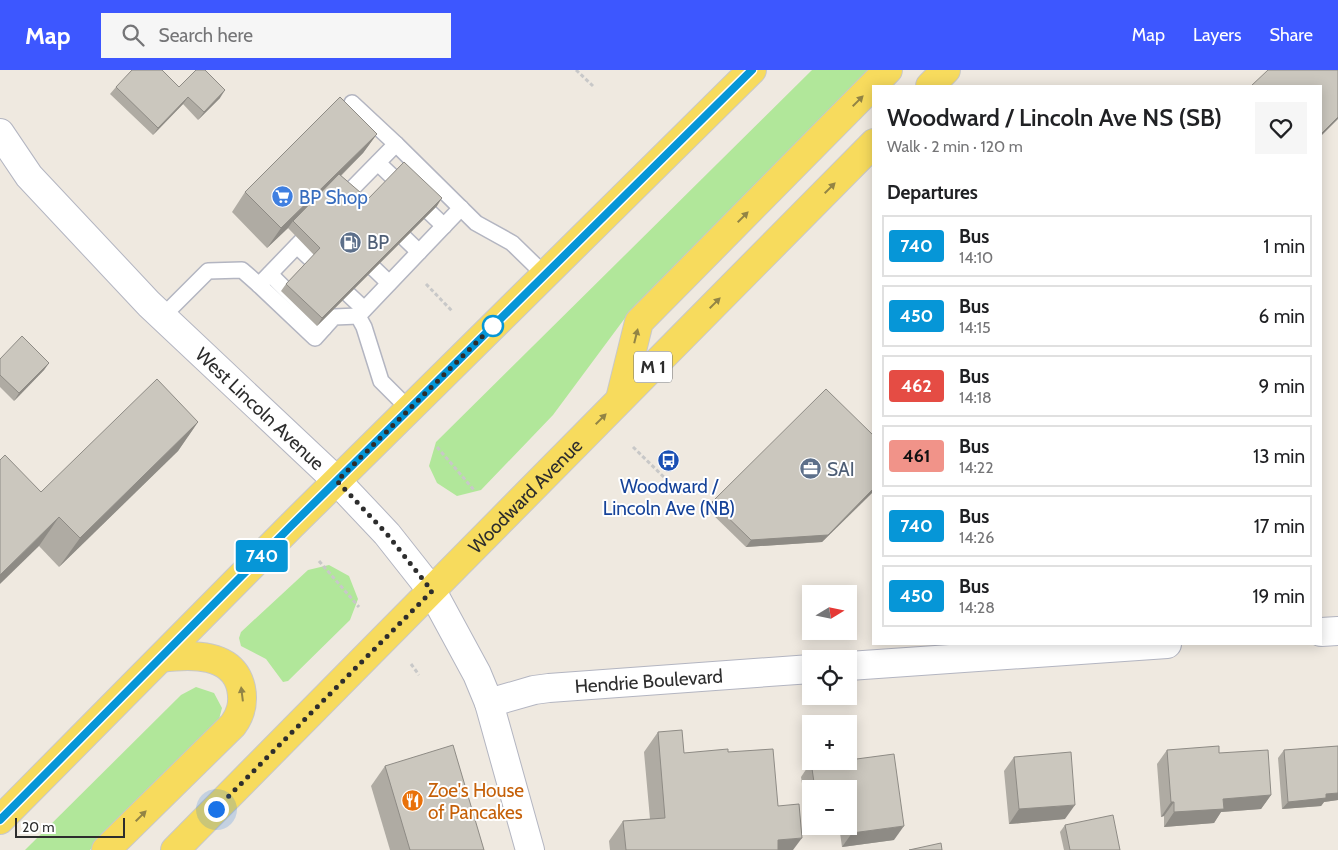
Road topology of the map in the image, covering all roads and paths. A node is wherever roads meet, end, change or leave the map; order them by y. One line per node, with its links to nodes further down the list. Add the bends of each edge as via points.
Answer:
1 (576, 70): 7 (path)
2 (752, 70): 24 (main road)
3 (888, 70): 5 (main road, one-way to 3)
4 (946, 70): 6 (main road)
5 (873, 85)
6 (931, 85)
7 (593, 86)
8 (872, 86): 31 (main road, one-way to 8, via 639,322)
9 (352, 103): 11 (lane)
10 (0, 133): 15 (street, West Lincoln Avenue)
11 (396, 144): 13 (lane); 18 (lane)
12 (872, 145): 31 (main road, Woodward Avenue / M 1, one-way to 12)
13 (378, 162): 16 (lane); 20 (lane)
14 (0, 172): 15 (street)
15 (29, 176): 30 (street, West Lincoln Avenue)
16 (354, 188): 17 (lane); 22 (lane, via 329,219 323,219)
17 (367, 200)
18 (461, 208): 20 (lane); 24 (lane, via 476,223 512,243)
19 (380, 213): 23 (lane)
20 (444, 226): 23 (lane)
21 (349, 245): 26 (lane)
22 (297, 246): 25 (lane); 29 (lane)
23 (419, 252): 26 (lane)
24 (545, 275): 32 (main road)
25 (265, 280): 29 (lane, via 315,338 334,317); 30 (lane, via 242,270 208,271)
26 (389, 283): 29 (lane)
27 (426, 283): 28 (path)
28 (453, 312)
29 (361, 313): 32 (lane, via 380,381)
30 (162, 317): 35 (street, West Lincoln Avenue)
31 (620, 400): 39 (main road, Woodward Avenue / M 1, one-way to 31)
32 (409, 410): 35 (main road)
33 (633, 447): 36 (path)
34 (437, 448): 37 (path)
35 (337, 481): 39 (street, West Lincoln Avenue, via 387,534); 44 (main road)
36 (671, 484)
37 (474, 490)
38 (319, 561): 40 (path)
39 (432, 591): 49 (street, West Lincoln Avenue); 52 (main road, Woodward Avenue / M 1)
40 (359, 607)
41 (1338, 631): 42 (street)
42 (1322, 632)
43 (1153, 645): 46 (street)
44 (161, 658): 50 (main road); 51 (main road, one-way to 44, via 233,725 243,706 240,682 226,665 203,656)
45 (411, 664): 48 (path)
46 (857, 665)
47 (802, 670): 49 (street, Hendrie Boulevard, via 549,688)
48 (419, 674)
49 (489, 703): 53 (street, West Lincoln Avenue)
50 (0, 820)
51 (106, 850)
52 (175, 850)
53 (530, 850)

